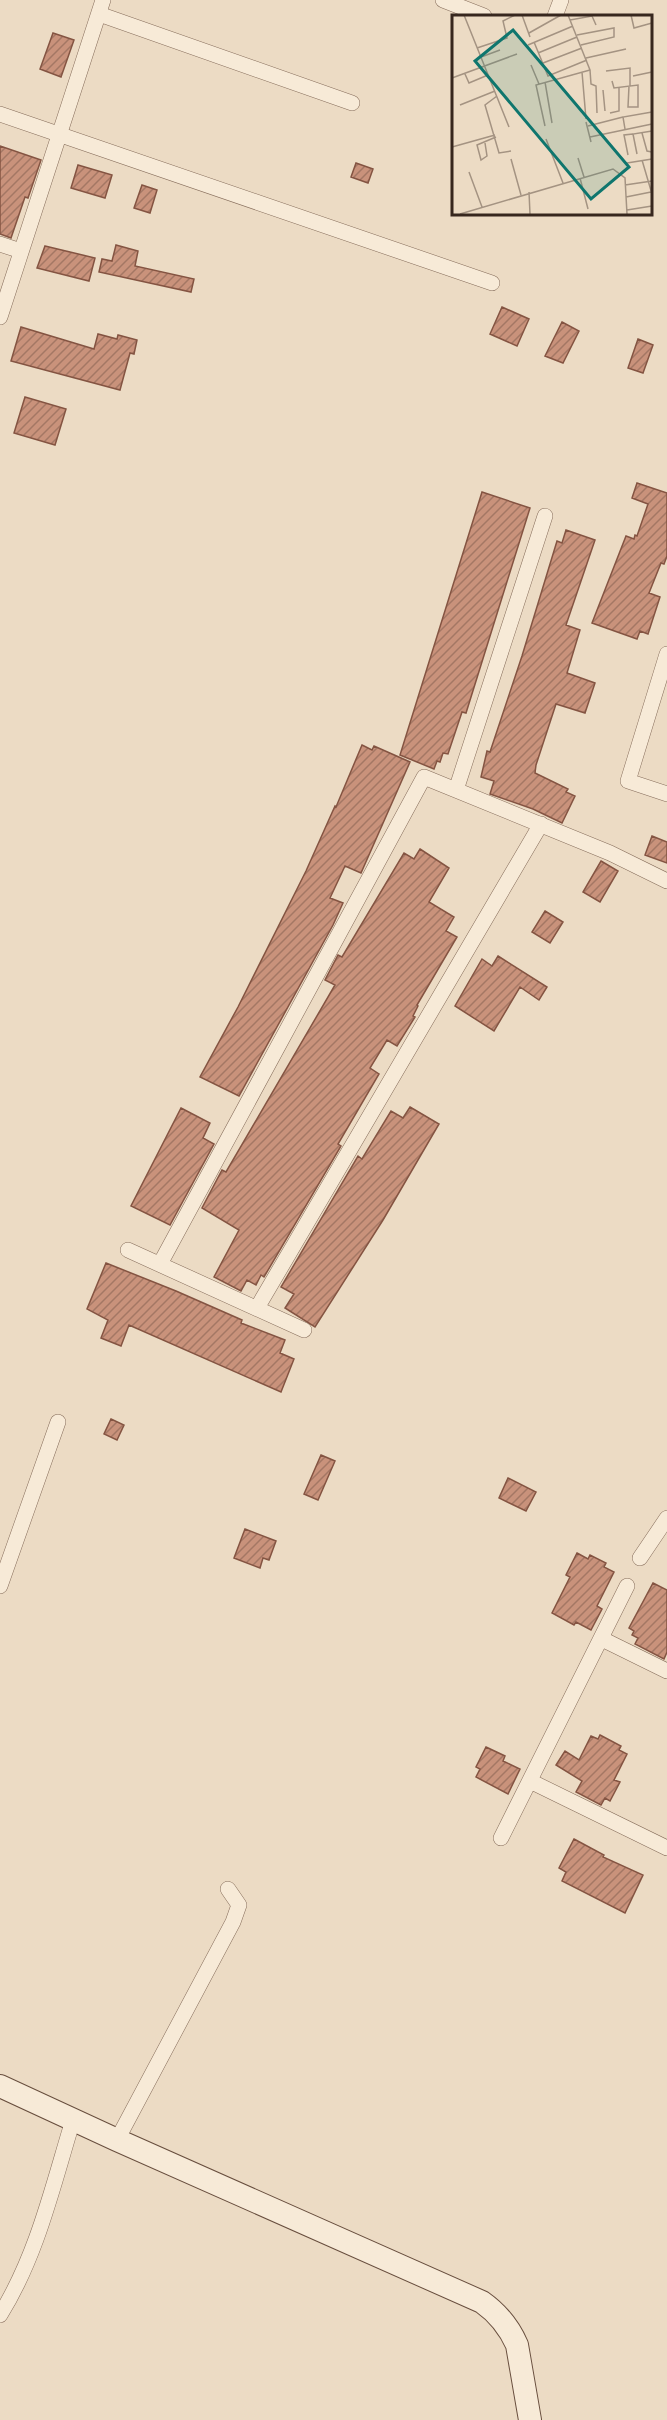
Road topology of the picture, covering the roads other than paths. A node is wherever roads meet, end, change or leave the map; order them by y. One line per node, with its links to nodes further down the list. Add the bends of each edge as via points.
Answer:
1 (443, 0): 4 (street)
2 (561, 0): 5 (street)
3 (101, 7): 6 (street); 8 (street)
4 (481, 15)
5 (555, 15)
6 (352, 103)
7 (0, 114): 8 (street)
8 (59, 135): 10 (street); 11 (street)
9 (0, 244): 10 (street)
10 (21, 251): 12 (street)
11 (492, 283)
12 (0, 317)
13 (545, 516): 15 (street)
14 (667, 654): 16 (street, via 628,781)
15 (456, 790): 17 (street); 20 (street, via 424,777)
16 (667, 794)
17 (541, 825): 18 (street); 21 (street)
18 (667, 881)
19 (128, 1250): 20 (street)
20 (160, 1264): 21 (street)
21 (257, 1308): 22 (street)
22 (304, 1330)
23 (58, 1422): 26 (street)
24 (667, 1518): 25 (street)
25 (640, 1558)
26 (0, 1586)
27 (627, 1586): 28 (street)
28 (602, 1639): 29 (street); 30 (street)
29 (667, 1671)
30 (530, 1781): 31 (street); 32 (street)
31 (501, 1838)
32 (667, 1848)
33 (228, 1889): 36 (street, via 239,1905 233,1922)
34 (0, 2086): 35 (main road)
35 (73, 2120): 36 (main road); 37 (street, via 38,2232)
36 (117, 2140): 38 (main road, via 482,2302 500,2316 513,2335)
37 (0, 2315)
38 (530, 2420)

